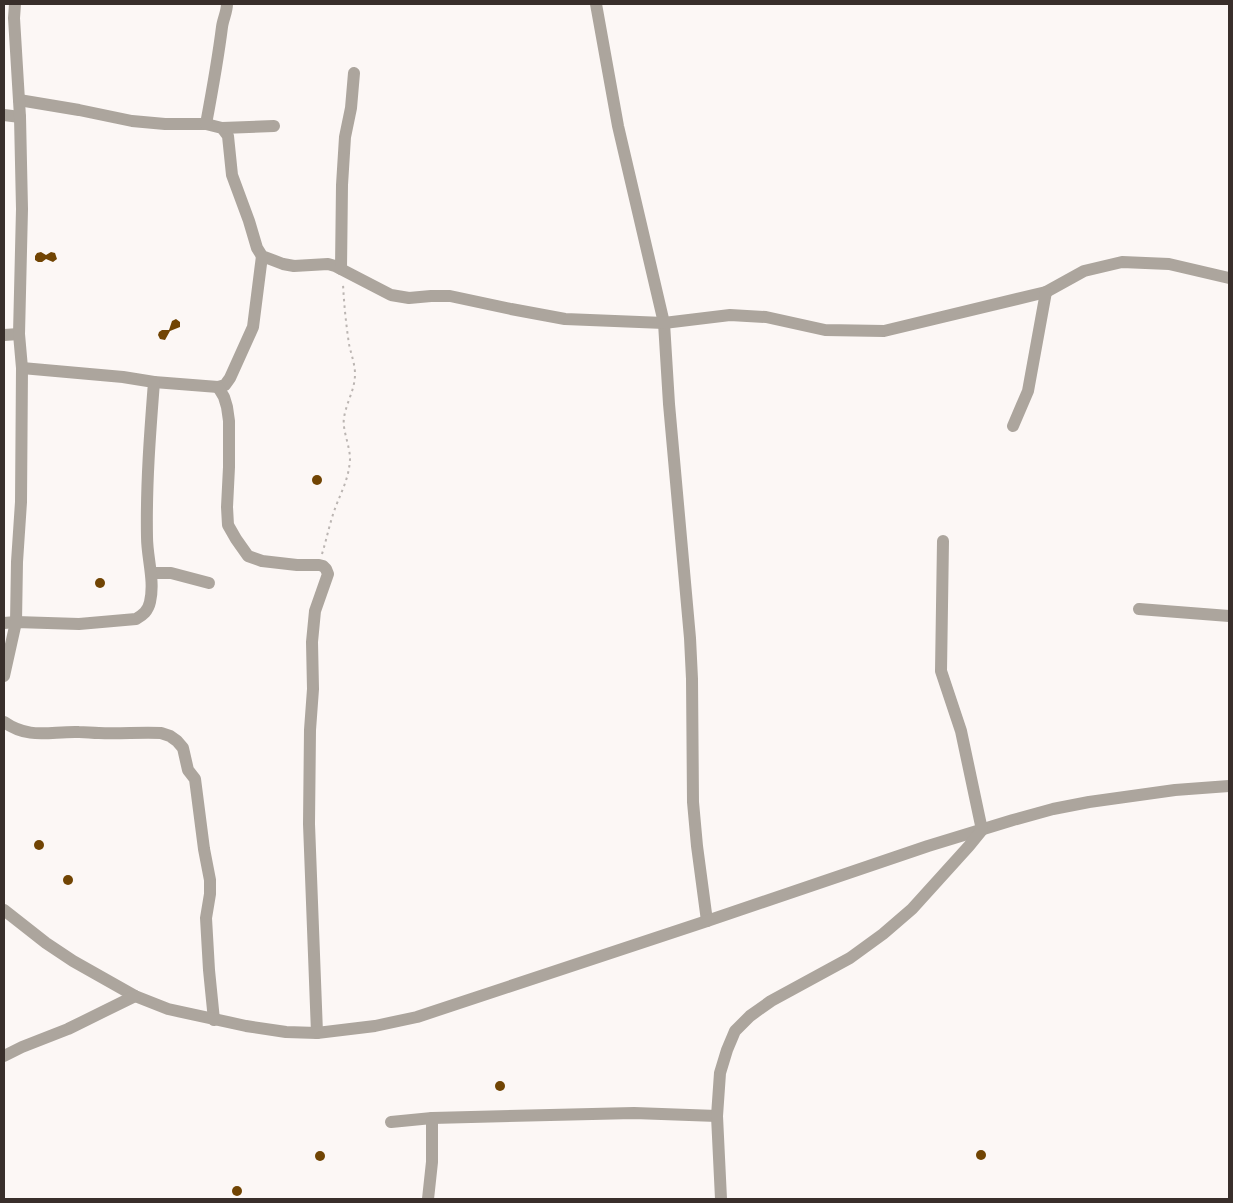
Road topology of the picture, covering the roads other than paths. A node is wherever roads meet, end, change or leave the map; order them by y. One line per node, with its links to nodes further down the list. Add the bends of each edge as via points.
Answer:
1 (15, 4): 5 (street)
2 (226, 4): 8 (street)
3 (596, 4): 15 (street, via 618,126)
4 (354, 73): 12 (street, via 345,138)
5 (19, 100): 7 (street); 8 (street, via 132,121)
6 (4, 115): 7 (street)
7 (20, 117): 16 (street)
8 (206, 124): 10 (street)
9 (274, 126): 10 (street)
10 (222, 128): 11 (street, via 228,136 232,175)
11 (262, 256): 12 (street, via 294,266 328,264); 20 (street, via 253,327 230,378 225,385)
12 (341, 269): 15 (street, via 374,288 400,297 450,296 565,319)
13 (1229, 278): 14 (street, via 1169,264 1122,262 1084,271)
14 (1046, 292): 15 (street, via 884,331 825,330 766,317 730,315); 21 (street, via 1028,391)
15 (664, 323): 33 (street, via 690,638 693,802)
16 (19, 334): 17 (street); 18 (street)
17 (4, 335)
18 (22, 368): 19 (street); 27 (street, via 21,502)
19 (154, 382): 20 (street); 23 (street, via 147,492)
20 (218, 387): 36 (street, via 224,397 229,421 228,525 236,539 248,556 262,561 324,566 328,574 315,611 312,642 309,824)
21 (1013, 426)
22 (943, 541): 31 (street, via 941,671 962,731)
23 (151, 573): 24 (street, via 172,573); 27 (street, via 150,602 143,615 136,619 79,624)
24 (209, 583)
25 (1140, 609): 26 (street)
26 (1229, 616)
27 (10, 622): 28 (street)
28 (4, 676)
29 (4, 722): 35 (street, via 22,732 42,734 161,733 183,748 188,770 195,780 210,880 206,918)
30 (1229, 786): 31 (street, via 1089,802)
31 (982, 830): 33 (street); 38 (street, via 912,909 883,934 850,958 771,1001 735,1031 720,1073)
32 (4, 910): 34 (street, via 73,961)
33 (707, 921): 36 (street, via 417,1016 375,1026)
34 (135, 996): 35 (street, via 168,1009); 37 (street)
35 (214, 1020): 36 (street, via 286,1032)
36 (317, 1033)
37 (4, 1056)
38 (717, 1116): 39 (street, via 634,1113); 42 (street)
39 (432, 1118): 40 (street); 41 (street)
40 (391, 1122)
41 (428, 1199)
42 (722, 1199)

